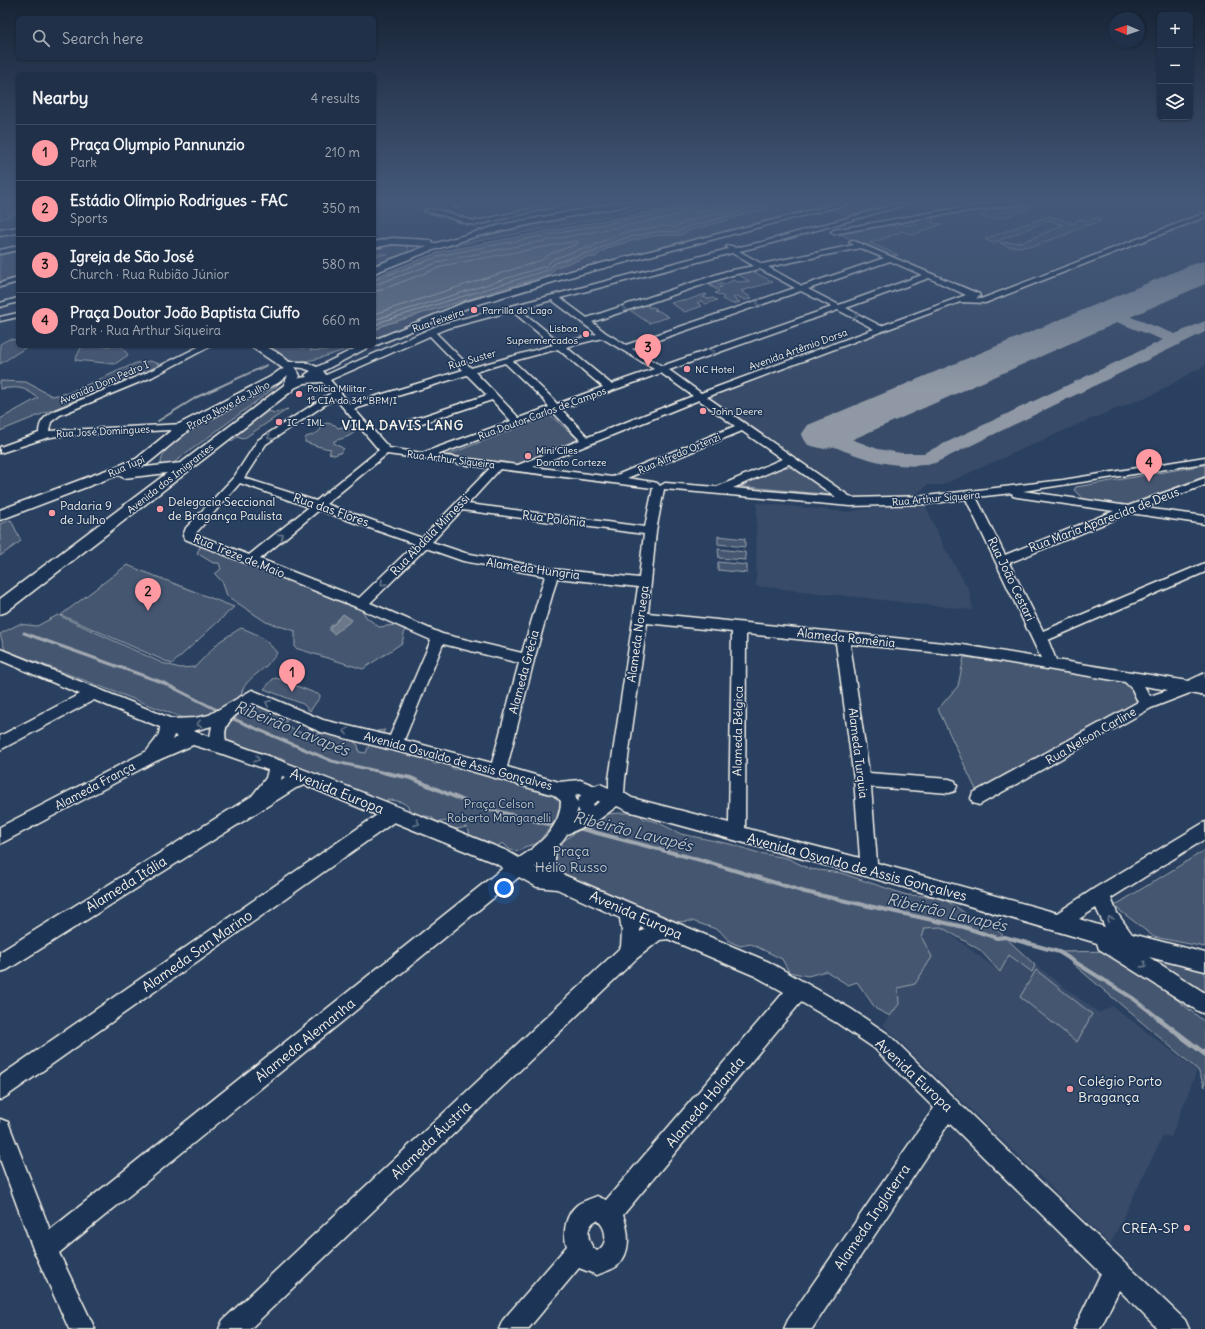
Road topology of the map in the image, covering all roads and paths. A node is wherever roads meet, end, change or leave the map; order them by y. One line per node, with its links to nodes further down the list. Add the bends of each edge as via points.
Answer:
1 (386, 264): 9 (main road); 11 (main road)
2 (607, 264): 12 (street)
3 (683, 264): 18 (street, Rua Teixeira)
4 (757, 264): 10 (street)
5 (776, 264): 10 (street)
6 (873, 264): 17 (street)
7 (900, 264): 13 (street)
8 (1075, 264): 21 (street)
9 (376, 266)
10 (762, 267): 17 (street); 28 (street, one-way to 10, via 720,276)
11 (376, 269)
12 (584, 270): 18 (street); 32 (street, via 469,304)
13 (928, 276): 20 (street); 25 (street, Rua Doutor Carlos de Campos)
14 (16, 281): 15 (street)
15 (0, 285): 16 (street)
16 (16, 285)
17 (799, 289): 25 (street); 38 (street, one-way to 38)
18 (568, 295): 19 (street, Rua Teixeira)
19 (554, 298): 24 (street, Rua Teixeira); 28 (street)
20 (965, 298): 21 (street); 21 (street, via 980,301); 29 (street, Avenida Artêmio Dorsa)
21 (985, 298)
22 (16, 301): 23 (street)
23 (0, 305)
24 (513, 308): 30 (street, Rua Teixeira); 33 (street)
25 (836, 308): 29 (street, one-way to 29); 41 (street, Rua Doutor Carlos de Campos, one-way to 25)
26 (16, 316): 27 (street)
27 (0, 319)
28 (586, 321): 31 (street)
29 (881, 329): 48 (street, Avenida Artêmio Dorsa)
30 (430, 332): 43 (street); 44 (street, Rua Teixeira)
31 (603, 335): 33 (street, Rua Suster); 38 (street)
32 (376, 342)
33 (561, 346): 39 (street, Rua Suster); 45 (street)
34 (203, 348): 55 (street, Avenida Dom Pedro I, via 149,376 57,413 46,421)
35 (250, 348): 42 (main road)
36 (259, 348): 42 (main road)
37 (363, 348): 40 (street, via 322,363); 44 (street)
38 (625, 348): 41 (street)
39 (507, 360): 43 (street, Rua Suster); 50 (street)
40 (305, 365): 42 (street); 44 (street)
41 (662, 370): 45 (street, Rua Doutor Carlos de Campos); 48 (street)
42 (292, 372): 44 (street); 54 (main road, Praça Nove de Julho); 64 (main road, Avenida dos Imigrantes, via 276,389); 64 (main road, Avenida dos Imigrantes, via 293,380 288,387)
43 (468, 372): 47 (street); 49 (street, Rua Suster)
44 (321, 375): 46 (street)
45 (610, 388): 50 (street, Rua Doutor Carlos de Campos)
46 (337, 393): 49 (street); 68 (street, Rua Treze de Maio, one-way to 68, via 262,442)
47 (492, 396): 51 (street); 52 (street)
48 (700, 397): 53 (street); 57 (street, Avenida Artêmio Dorsa)
49 (349, 407): 59 (street)
50 (555, 408): 51 (street, Rua Doutor Carlos de Campos); 57 (street)
51 (518, 422): 60 (street, Rua Doutor Carlos de Campos)
52 (412, 423)
53 (742, 427): 61 (street); 69 (street, Rua Alfredo Ortenzi)
54 (184, 428): 55 (street, Rua José Domingues); 56 (main road, Praça Nove de Julho)
55 (44, 435): 58 (street, Rua José Domingues)
56 (171, 436): 66 (main road); 67 (main road, Rua Tupi, via 141,462)
57 (586, 440): 65 (street, Avenida Artêmio Dorsa)
58 (0, 450)
59 (385, 450): 60 (street, Rua Arthur Siqueira); 80 (street)
60 (423, 456): 63 (street, Rua Arthur Siqueira)
61 (789, 460): 73 (street); 78 (street)
62 (1205, 460): 71 (street, Rua Arthur Siqueira)
63 (498, 465): 65 (street, Rua Arthur Siqueira); 81 (street, Rua Abdala Mimessi)
64 (178, 468): 66 (main road, Rua Tupi); 75 (main road, Avenida dos Imigrantes); 96 (main road, Avenida dos Imigrantes)
65 (520, 468): 69 (street, Rua Arthur Siqueira)
66 (150, 472): 67 (main road, Rua Tupi); 75 (main road)
67 (97, 479): 83 (main road, Rua Tupi)
68 (238, 479): 80 (street, Rua das Flores); 89 (street, Rua Treze de Maio, via 190,531 189,536)
69 (616, 480): 72 (street, Rua Arthur Siqueira)
70 (1205, 481): 77 (street, Rua Maria Aparecida de Deus)
71 (1063, 483): 74 (street, Rua Arthur Siqueira); 79 (street, via 1070,494)
72 (658, 487): 73 (street, Rua Arthur Siqueira); 87 (street, Alameda Noruega)
73 (718, 490): 78 (street, Rua Arthur Siqueira)
74 (1000, 492): 76 (street, Rua Arthur Siqueira); 79 (street)
75 (141, 493): 94 (main road, Avenida dos Imigrantes)
76 (970, 496): 78 (street, Rua Arthur Siqueira); 90 (street, Rua João Cestari)
77 (1159, 498): 82 (street, Rua Maria Aparecida de Deus); 84 (street)
78 (850, 502)
79 (1086, 504): 82 (street); 86 (street, via 1096,513)
80 (319, 506): 88 (street, Rua das Flores); 89 (street, one-way to 80)
81 (459, 506): 87 (street, Rua Polônia); 88 (street, Rua Abdala Mimessi)
82 (1131, 510): 84 (street); 86 (street, Rua Maria Aparecida de Deus)
83 (0, 515)
84 (1178, 516): 85 (street)
85 (1205, 520)
86 (1099, 521): 90 (street, Rua Maria Aparecida de Deus)
87 (650, 531): 93 (street, Alameda Noruega)
88 (424, 543): 92 (street, Alameda Hungria, via 469,559); 95 (street, Rua Abdala Mimessi, one-way to 95)
89 (250, 561): 95 (street, Rua Treze de Maio)
90 (1002, 561): 101 (street, Rua João Cestari)
91 (1205, 566): 101 (street)
92 (552, 573): 93 (street, Alameda Hungria); 103 (street, Alameda Grécia)
93 (645, 583): 97 (street, Alameda Noruega)
94 (0, 598)
95 (361, 604): 99 (street, Rua Treze de Maio)
96 (0, 608)
97 (641, 617): 98 (street, Alameda Romênia); 125 (street, Alameda Noruega, via 617,792)
98 (739, 628): 100 (street, Alameda Romênia); 130 (street, Alameda Bélgica)
99 (439, 638): 103 (street, Rua Treze de Maio); 115 (street)
100 (842, 638): 104 (street, Alameda Romênia, via 963,650); 121 (street, Alameda Turquia)
101 (1040, 638): 104 (street, Rua João Cestari)
102 (0, 654): 109 (street, Avenida Europa)
103 (527, 660): 119 (street, Alameda Grécia)
104 (1051, 664): 105 (street, Alameda Romênia)
105 (1129, 678): 107 (street, Alameda Romênia); 110 (street, via 1142,692)
106 (1205, 679): 107 (street, Rua Nelson Carline)
107 (1190, 687): 108 (street, Alameda Romênia); 110 (street, Rua Nelson Carline)
108 (1205, 690)
109 (94, 693): 112 (street, Avenida Europa); 114 (street)
110 (1146, 704): 124 (street, Rua Nelson Carline)
111 (225, 716): 112 (street, one-way to 112, via 196,725); 115 (street, Avenida Osvaldo de Assis Gonçalves, one-way to 111, via 321,726 252,696); 116 (street, via 216,737)
112 (169, 725): 113 (street, Avenida Europa); 117 (street, via 167,736)
113 (192, 738): 116 (street, Avenida Europa); 117 (street, Alameda França)
114 (0, 743)
115 (395, 743): 119 (street, Avenida Osvaldo de Assis Gonçalves)
116 (220, 746): 118 (street, Avenida Europa, one-way to 118)
117 (151, 756): 131 (street, Alameda França)
118 (274, 766): 120 (street, Avenida Europa); 126 (street, Alameda Itália, via 275,772 271,782)
119 (498, 772): 123 (street, Avenida Osvaldo de Assis Gonçalves)
120 (304, 778): 126 (street, Alameda Itália); 127 (street, Avenida Europa)
121 (862, 778): 122 (street); 135 (street, Alameda Turquia)
122 (949, 786)
123 (559, 789): 125 (street, Avenida Osvaldo de Assis Gonçalves, via 580,787); 128 (street, Alameda Alemanha, via 567,794 570,800)
124 (979, 798)
125 (612, 799): 128 (street, Alameda Alemanha, via 590,816); 130 (street, Avenida Osvaldo de Assis Gonçalves)
126 (252, 805): 145 (street, Alameda Itália)
127 (393, 813): 133 (street, Avenida Europa, one-way to 133); 148 (street, Alameda San Marino)
128 (566, 825): 132 (street, Alameda Alemanha)
129 (1205, 830): 137 (street)
130 (735, 834): 135 (street, Avenida Osvaldo de Assis Gonçalves)
131 (0, 836)
132 (546, 848): 133 (street); 134 (street, Alameda Alemanha); 136 (street, via 546,864)
133 (501, 857): 134 (street, Avenida Europa)
134 (519, 867): 136 (street, Avenida Europa, via 538,878); 152 (street, Alameda Alemanha)
135 (869, 869): 139 (street, Avenida Osvaldo de Assis Gonçalves)
136 (558, 882): 138 (street, Avenida Europa)
137 (1101, 894): 139 (street); 142 (street, one-way to 137, via 1105,910)
138 (628, 913): 140 (street, Avenida Europa); 143 (street, via 632,929)
139 (1058, 923): 141 (street, Avenida Osvaldo de Assis Gonçalves)
140 (667, 930): 143 (street, Alameda Áustria, via 656,931); 146 (street, Avenida Europa, via 762,969)
141 (1086, 932): 142 (street, Avenida Osvaldo de Assis Gonçalves); 147 (street, Avenida Osvaldo de Assis Gonçalves, one-way to 147, via 1130,956)
142 (1126, 942): 144 (street, Avenida Osvaldo de Assis Gonçalves)
143 (628, 952): 156 (street, Alameda Áustria)
144 (1205, 962)
145 (0, 963)
146 (800, 990): 149 (street, Avenida Europa, via 881,1041); 151 (street, Alameda Holanda)
147 (1205, 1004)
148 (0, 1089)
149 (948, 1106): 154 (street, Avenida Europa, via 1002,1162); 158 (street, Alameda Inglaterra)
150 (0, 1130): 152 (street)
151 (609, 1214): 153 (street, via 597,1208 585,1213 576,1234); 153 (street, via 617,1229 615,1248 611,1255 598,1263 584,1257)
152 (46, 1249): 155 (street)
153 (579, 1250): 157 (street)
154 (1117, 1272): 159 (street); 160 (street, Avenida Europa)
155 (82, 1329)
156 (232, 1329)
157 (512, 1329)
158 (797, 1329)
159 (1087, 1329)
160 (1176, 1329)

